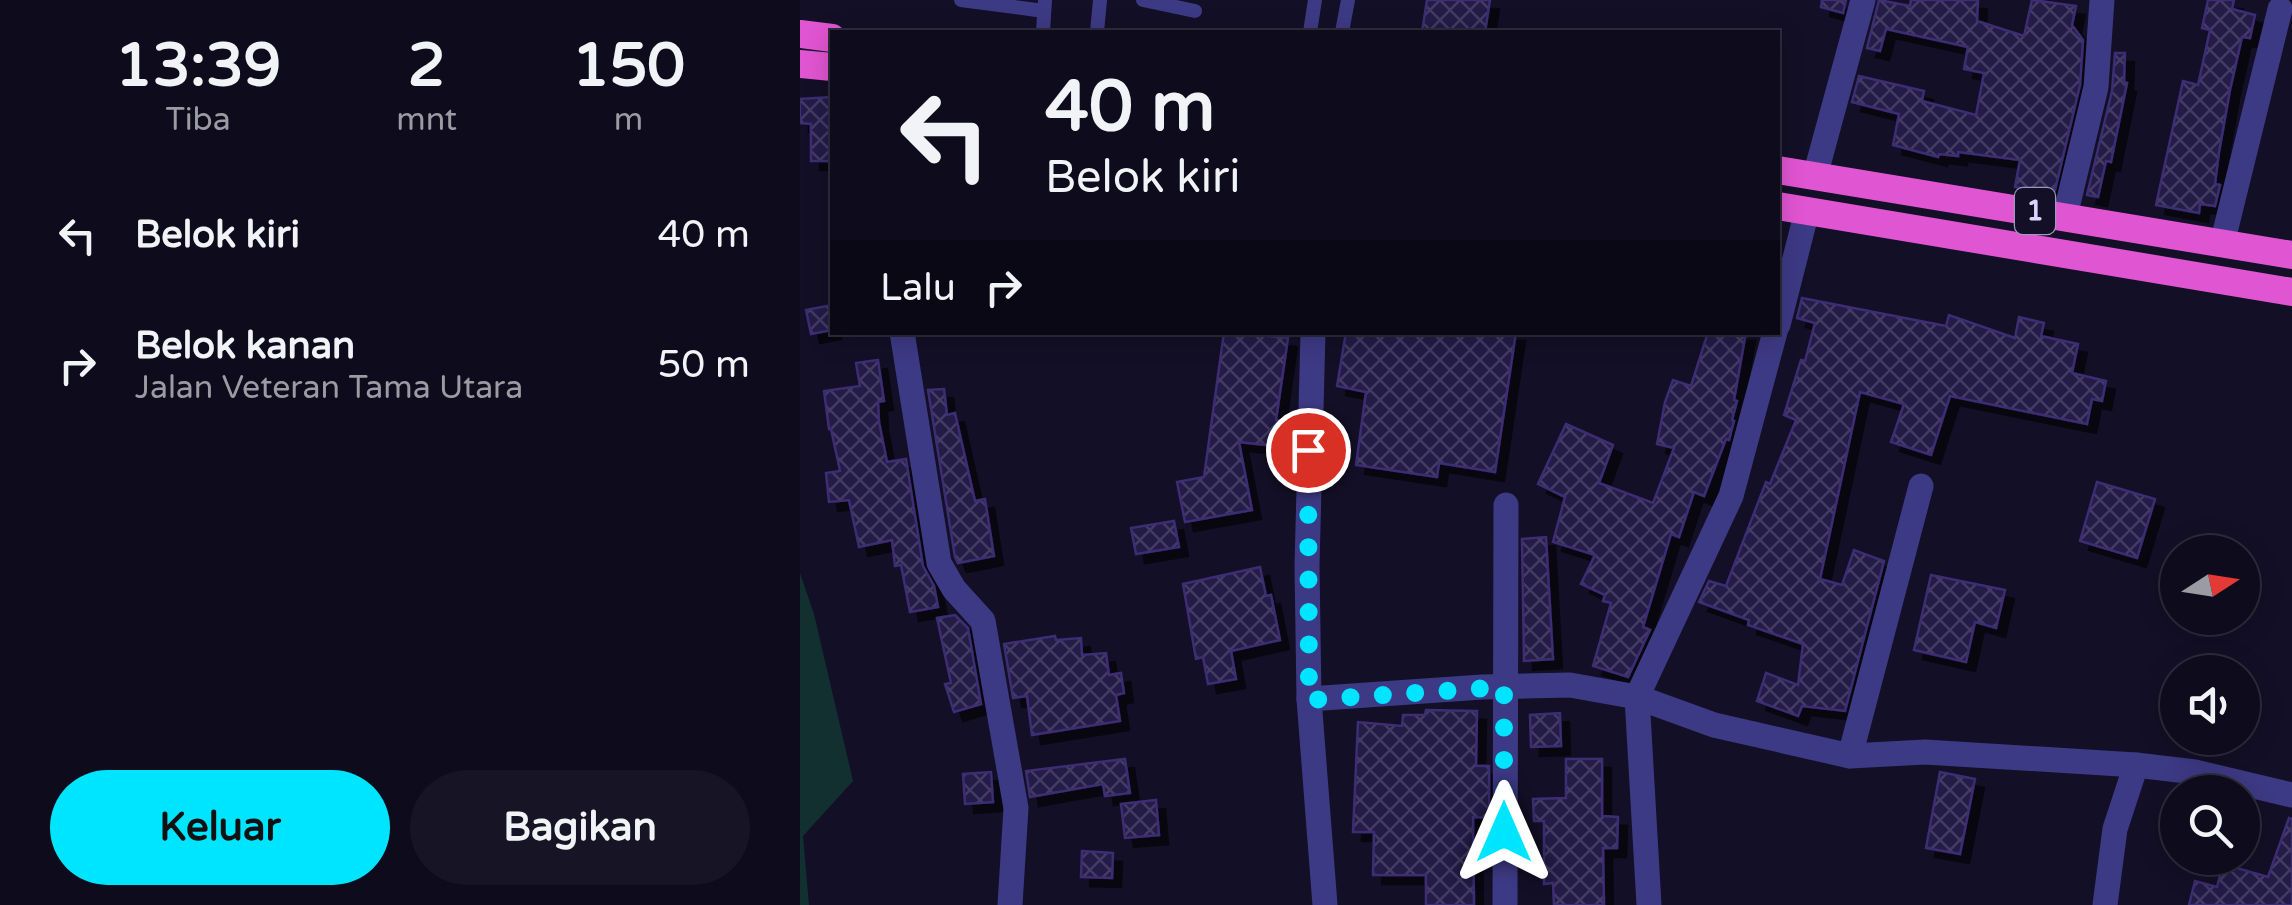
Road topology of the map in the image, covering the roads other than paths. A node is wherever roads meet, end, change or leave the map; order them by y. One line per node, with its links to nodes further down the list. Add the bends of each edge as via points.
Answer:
1 (961, 0): 8 (lane)
2 (1100, 0): 11 (lane)
3 (1143, 0): 10 (lane)
4 (1314, 0): 12 (lane)
5 (1348, 0): 13 (lane)
6 (1864, 0): 19 (street)
7 (2102, 0): 22 (street, via 2096,87)
8 (1044, 6)
9 (2280, 9): 23 (street)
10 (1194, 11)
11 (1097, 30)
12 (1310, 30)
13 (1342, 30)
14 (800, 34): 15 (highway)
15 (830, 38)
16 (800, 64): 17 (highway)
17 (830, 67)
18 (1780, 170): 19 (highway, 1)
19 (1815, 176): 22 (highway, 1)
20 (1780, 206): 21 (highway, 1)
21 (1807, 212): 25 (highway, 1); 26 (street)
22 (2065, 216): 23 (highway, 1)
23 (2222, 244): 24 (highway, 1)
24 (2292, 255)
25 (2292, 292)
26 (1780, 316)
27 (902, 335): 38 (street, via 940,562 983,621 1016,808)
28 (1313, 335): 34 (street)
29 (1775, 335): 33 (street, via 1731,496)
30 (1921, 486): 35 (street)
31 (1506, 505): 32 (street)
32 (1504, 687): 33 (street, via 1570,685); 34 (street); 40 (street)
33 (1638, 697): 35 (street, via 1714,725); 41 (street)
34 (1309, 700): 39 (street)
35 (1850, 756): 36 (street, via 1925,752)
36 (2136, 765): 37 (street); 42 (street, via 2115,829)
37 (2292, 795)
38 (1010, 905)
39 (1325, 905)
40 (1505, 905)
41 (1649, 905)
42 (2106, 905)

